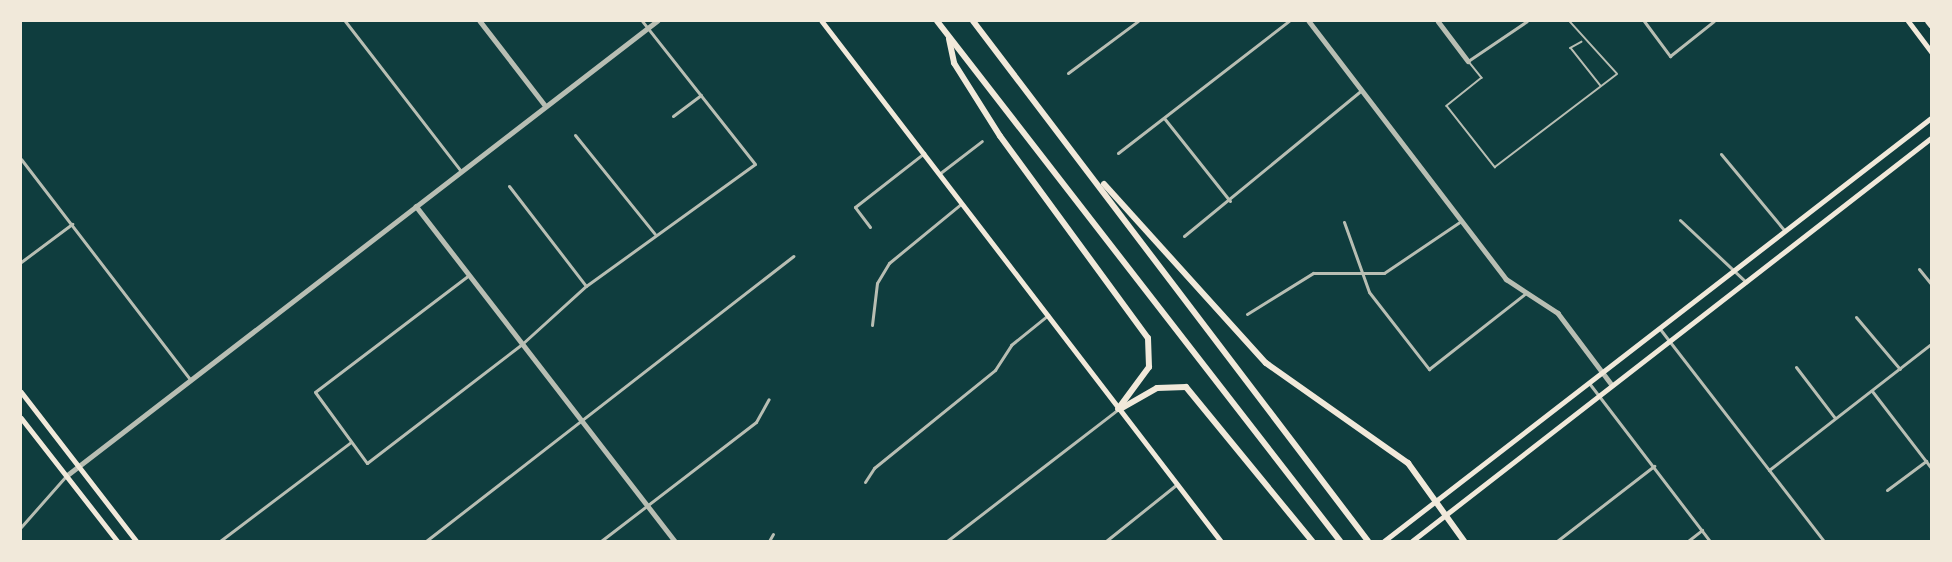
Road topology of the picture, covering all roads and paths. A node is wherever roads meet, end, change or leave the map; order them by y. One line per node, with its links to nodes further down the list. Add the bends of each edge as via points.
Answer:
1 (345, 21): 40 (street)
2 (480, 21): 28 (street)
3 (642, 21): 18 (street)
4 (657, 21): 18 (street)
5 (822, 21): 35 (main road)
6 (937, 21): 20 (highway)
7 (973, 21): 38 (highway)
8 (1138, 21): 24 (street)
9 (1289, 21): 30 (street)
10 (1309, 21): 26 (street)
11 (1438, 21): 23 (street)
12 (1527, 21): 23 (street)
13 (1569, 21): 21 (lane)
14 (1644, 21): 15 (street, via 1670,56)
15 (1714, 21)
16 (1908, 21): 22 (main road)
17 (1927, 21): 19 (main road)
18 (649, 27): 27 (street); 28 (street)
19 (1931, 27)
20 (948, 35): 82 (highway, via 954,63 1006,145 1148,338 1149,367); 115 (highway)
21 (1582, 42): 25 (lane, via 1571,48); 25 (lane, via 1589,38 1617,74)
22 (1931, 52)
23 (1468, 61): 25 (lane, via 1482,78 1447,106 1495,166)
24 (1068, 73)
25 (1601, 87)
26 (1362, 90): 43 (street); 47 (street)
27 (701, 95): 29 (street); 52 (street, via 755,164)
28 (545, 105): 40 (street)
29 (673, 116)
30 (1164, 118): 36 (street); 43 (street)
31 (1931, 118): 51 (main road)
32 (575, 135): 52 (street)
33 (1931, 138): 60 (main road)
34 (982, 141): 41 (street)
35 (924, 153): 41 (main road); 50 (street, via 855,207)
36 (1118, 153)
37 (1721, 154): 51 (street)
38 (1079, 157): 98 (highway, via 1257,355 1311,399 1402,458); 116 (highway)
39 (21, 159): 49 (street)
40 (460, 171): 45 (street)
41 (939, 174): 44 (main road)
42 (509, 186): 62 (street)
43 (1230, 201): 53 (street)
44 (962, 203): 65 (main road); 67 (street, via 889,263 877,283)
45 (416, 206): 59 (street); 75 (street)
46 (1680, 220): 56 (street)
47 (1461, 221): 58 (street, via 1409,261 1384,273); 63 (street, via 1506,279)
48 (1344, 222): 58 (street)
49 (72, 224): 55 (street); 75 (street)
50 (870, 227)
51 (1785, 231): 56 (main road)
52 (655, 234): 62 (street)
53 (1184, 236)
54 (794, 256): 85 (street)
55 (21, 261)
56 (1736, 269): 60 (street); 68 (main road)
57 (1919, 269): 61 (street)
58 (1360, 273): 63 (street, via 1429,369); 64 (street, via 1299,278)
59 (469, 275): 70 (street); 87 (street, via 315,392)
60 (1746, 282): 69 (main road)
61 (1931, 284)
62 (586, 286): 70 (street)
63 (1527, 292): 74 (street, via 1558,313)
64 (1247, 314)
65 (1048, 315): 82 (main road); 95 (street, via 1011,345 995,370 874,468)
66 (1856, 317): 73 (street)
67 (872, 325)
68 (1659, 328): 69 (street); 74 (main road)
69 (1669, 341): 77 (main road); 93 (street)
70 (522, 344): 85 (street); 87 (street, via 367,463)
71 (1931, 344): 73 (street)
72 (1796, 367): 84 (street)
73 (1900, 369): 78 (street)
74 (1602, 373): 76 (main road); 77 (street)
75 (190, 379): 90 (street)
76 (1589, 383): 80 (street); 86 (main road)
77 (1612, 385): 80 (main road)
78 (1872, 391): 84 (street); 89 (street)
79 (21, 392): 90 (main road)
80 (1599, 396): 88 (main road); 91 (street)
81 (769, 399): 99 (street, via 756,422)
82 (1119, 409): 96 (main road); 111 (street); 114 (highway, via 1157,388 1186,387)
83 (21, 418): 94 (main road)
84 (1835, 418): 93 (street)
85 (582, 421): 99 (street); 107 (street)
86 (1515, 441): 88 (main road); 98 (main road)
87 (351, 442): 106 (street)
88 (1525, 453): 100 (main road)
89 (1926, 461): 92 (street); 97 (street)
90 (78, 466): 94 (street); 105 (main road)
91 (1653, 466): 102 (street); 120 (street)
92 (1931, 468)
93 (1769, 470): 123 (street)
94 (66, 476): 101 (street); 104 (main road)
95 (866, 483)
96 (1176, 485): 112 (street); 113 (main road)
97 (1887, 490)
98 (1438, 500): 100 (highway); 117 (main road)
99 (647, 505): 108 (street); 109 (street)
100 (1449, 514): 118 (main road); 119 (highway)
101 (21, 527)
102 (1702, 530): 121 (street); 122 (street)
103 (773, 534): 110 (street)
104 (117, 541)
105 (136, 541)
106 (220, 541)
107 (426, 541)
108 (601, 541)
109 (675, 541)
110 (769, 541)
111 (947, 541)
112 (1106, 541)
113 (1221, 541)
114 (1312, 541)
115 (1340, 541)
116 (1368, 541)
117 (1384, 541)
118 (1412, 541)
119 (1464, 541)
120 (1557, 541)
121 (1688, 541)
122 (1710, 541)
123 (1824, 541)

